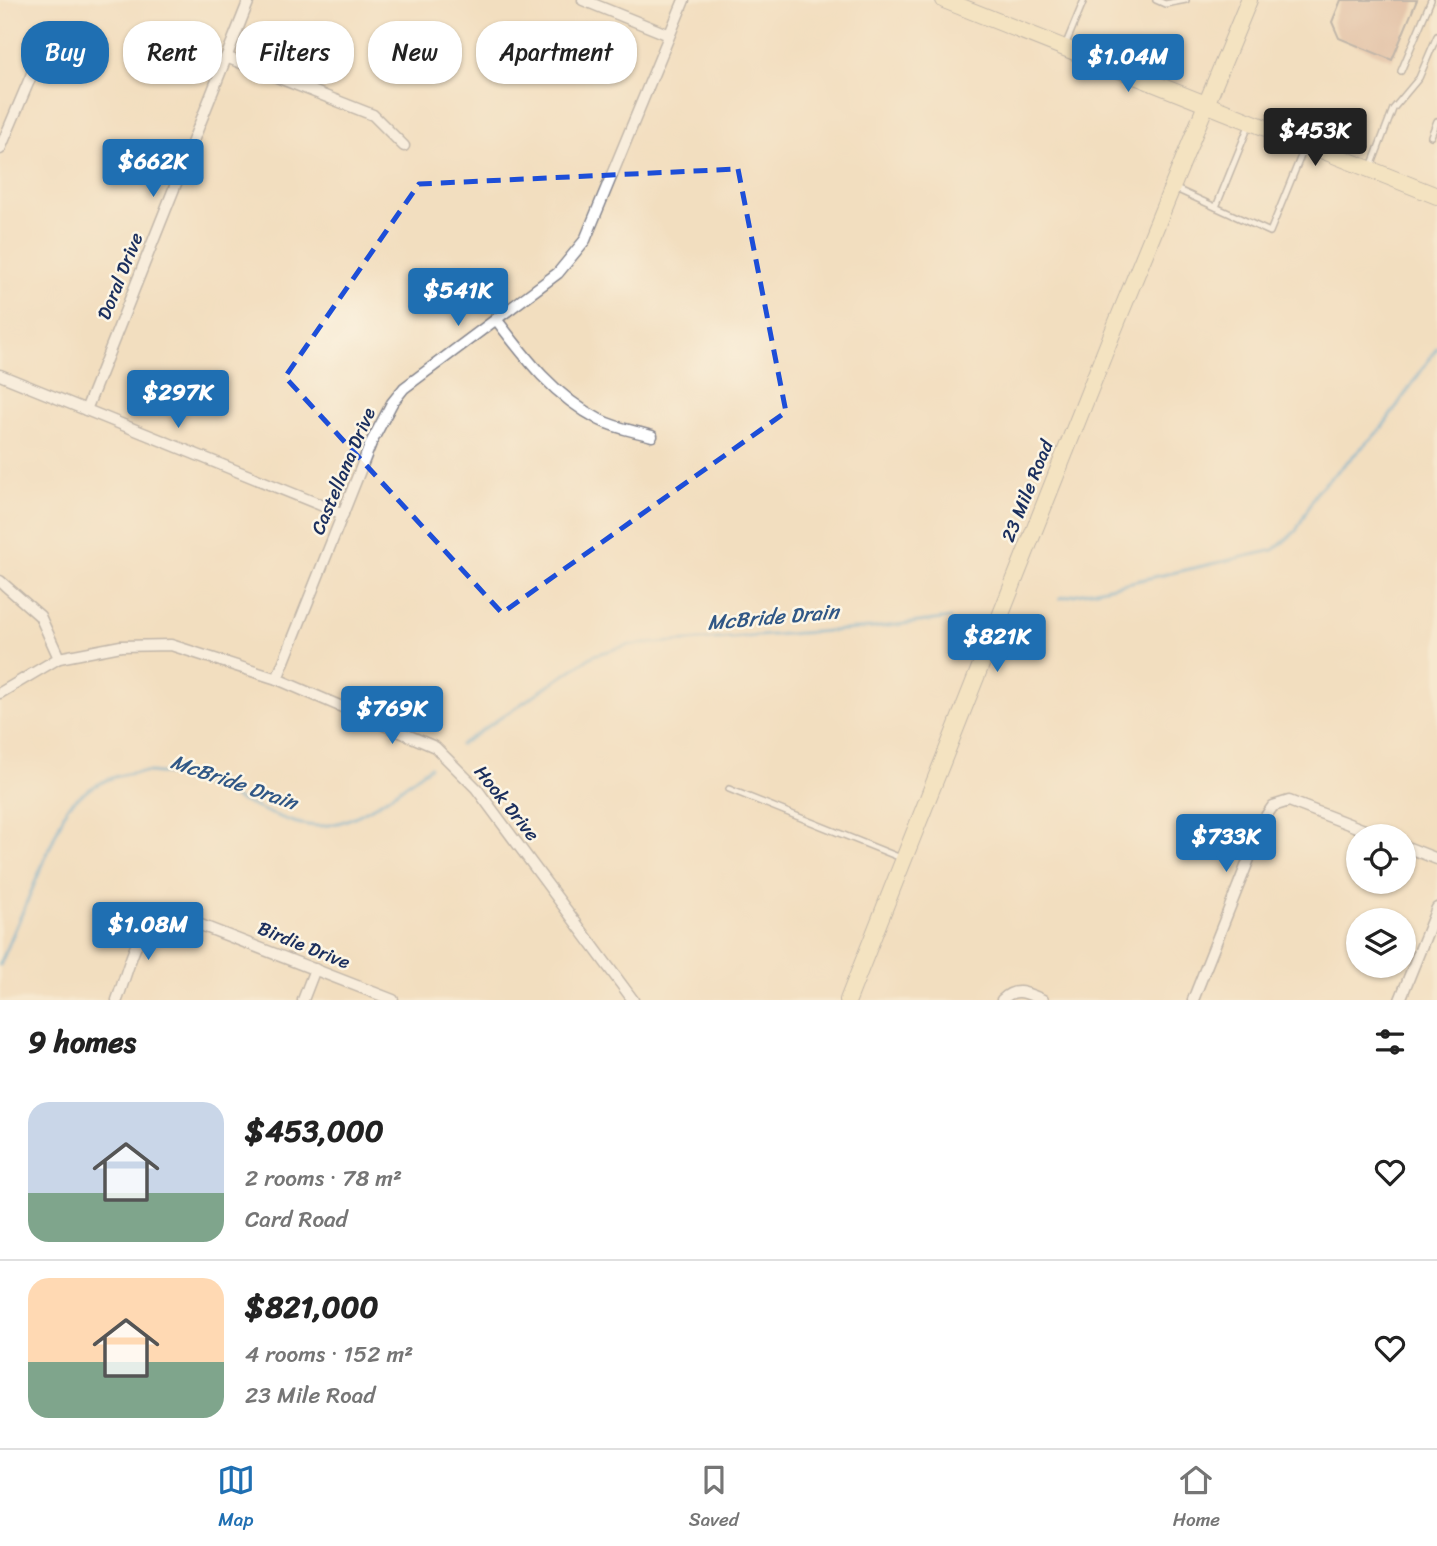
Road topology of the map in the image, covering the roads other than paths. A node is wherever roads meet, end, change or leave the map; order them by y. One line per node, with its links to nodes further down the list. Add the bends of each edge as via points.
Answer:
1 (249, 0): 13 (street, Doral Drive)
2 (583, 0): 10 (street)
3 (684, 0): 10 (street, Castellana Drive)
4 (944, 0): 12 (main road)
5 (1084, 0): 12 (lane)
6 (1156, 0): 7 (lane, via 1165,4)
7 (1186, 0)
8 (1249, 0): 16 (main road, 23 Mile Road)
9 (1432, 0): 14 (lane)
10 (669, 35): 27 (street, Castellana Drive, via 584,240 558,273)
11 (1437, 36): 23 (lane, via 1419,78 1393,109)
12 (1064, 49): 16 (main road)
13 (226, 57): 21 (street, via 373,115); 29 (street, Doral Drive)
14 (1401, 71)
15 (28, 84): 22 (street)
16 (1206, 106): 18 (main road); 24 (main road, 23 Mile Road)
17 (1437, 121): 19 (lane)
18 (1250, 123): 20 (main road); 26 (lane)
19 (1431, 136)
20 (1305, 145): 23 (main road); 26 (lane, via 1270,232)
21 (404, 146)
22 (0, 149)
23 (1370, 170): 25 (main road)
24 (1173, 187): 26 (lane); 39 (main road, 23 Mile Road)
25 (1437, 196)
26 (1216, 207)
27 (496, 318): 30 (street, via 534,370 556,390 602,421); 31 (street, Castellana Drive, via 391,403)
28 (0, 375): 29 (street)
29 (86, 410): 31 (street)
30 (652, 436)
31 (343, 514): 34 (street, Castellana Drive)
32 (0, 581): 33 (street, via 40,616)
33 (59, 657): 34 (street, Hook Drive, via 121,646 171,645); 35 (street)
34 (277, 679): 47 (street, Hook Drive, via 435,747 476,788)
35 (0, 693)
36 (729, 789): 39 (lane)
37 (1349, 824): 50 (street, via 1296,803 1278,803 1266,816)
38 (1416, 851): 40 (street)
39 (904, 859): 48 (main road, 23 Mile Road)
40 (1437, 859)
41 (1437, 908): 51 (street)
42 (315, 969): 44 (street, Birdie Drive, via 162,910 142,933); 45 (street); 46 (street, Birdie Drive)
43 (1041, 999): 49 (street, via 1018,991)
44 (117, 1000)
45 (303, 1000)
46 (393, 1000)
47 (633, 1000)
48 (848, 1000)
49 (1002, 1000)
50 (1193, 1000)
51 (1401, 1000)

